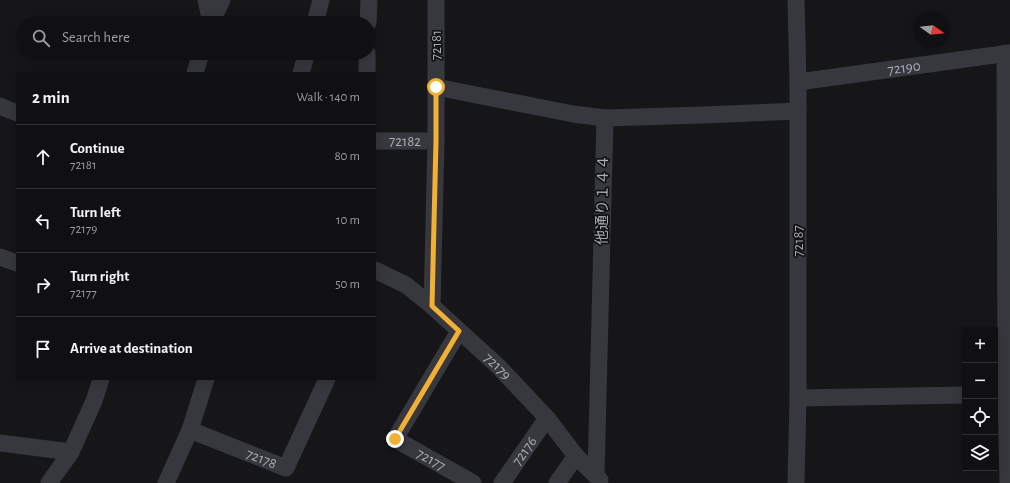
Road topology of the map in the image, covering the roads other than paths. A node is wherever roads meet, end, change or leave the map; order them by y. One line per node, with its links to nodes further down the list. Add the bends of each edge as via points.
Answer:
1 (206, 0): 7 (street)
2 (222, 0): 8 (street)
3 (321, 0): 9 (street)
4 (369, 0): 10 (street)
5 (436, 0): 19 (street, 72181)
6 (796, 0): 18 (street, 72187)
7 (209, 16)
8 (214, 16)
9 (317, 16)
10 (368, 16)
11 (1008, 53): 18 (street, 72190); 35 (street)
12 (199, 60): 15 (street)
13 (305, 60): 16 (street)
14 (367, 60): 17 (street)
15 (195, 72)
16 (301, 72)
17 (366, 72)
18 (798, 82): 21 (street, 72187)
19 (436, 87): 23 (street); 25 (street, 72181)
20 (0, 106): 22 (street)
21 (798, 111): 23 (street); 36 (street, 72187)
22 (16, 114)
23 (605, 118): 42 (street, 他通り１４４)
24 (376, 141): 25 (street, 72182)
25 (436, 141): 29 (street, 72181)
26 (0, 257): 27 (street)
27 (16, 263)
28 (376, 272): 29 (street, 72179, via 406,285)
29 (432, 306): 30 (street, 72179)
30 (459, 331): 37 (street, 72179, via 498,366); 45 (street, 72177, via 395,439)
31 (101, 380): 40 (street)
32 (206, 380): 38 (street)
33 (327, 380): 38 (street, 72178, via 286,468)
34 (962, 395): 36 (street)
35 (1001, 395): 49 (street)
36 (798, 398): 48 (street, 72187)
37 (547, 418): 41 (street, 72179); 46 (street, 72176)
38 (190, 430): 44 (street)
39 (0, 443): 40 (street)
40 (71, 452): 43 (street)
41 (576, 456): 42 (street, 72179); 47 (street)
42 (599, 479)
43 (49, 483)
44 (166, 483)
45 (473, 483)
46 (502, 483)
47 (557, 483)
48 (796, 483)
49 (1008, 483)

